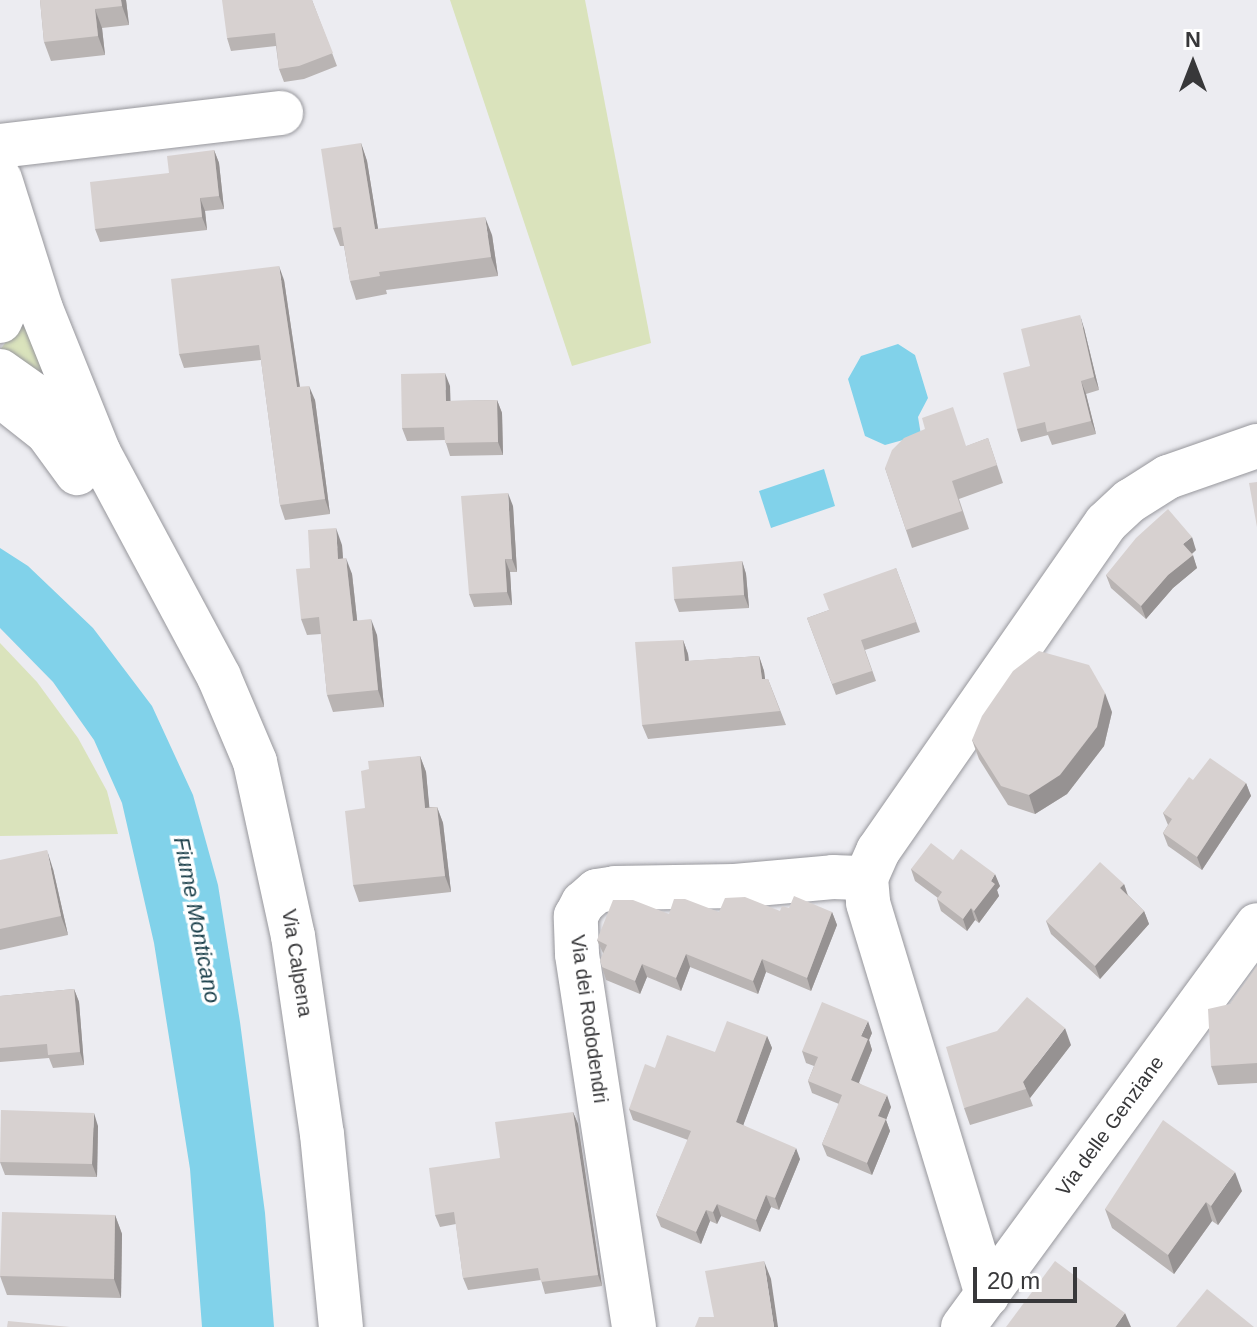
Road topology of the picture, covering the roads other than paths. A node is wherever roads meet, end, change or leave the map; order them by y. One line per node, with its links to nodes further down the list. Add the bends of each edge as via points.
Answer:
1 (281, 113): 2 (street)
2 (0, 146)
3 (0, 179): 4 (street)
4 (22, 253): 5 (street); 10 (street)
5 (0, 321)
6 (0, 371): 10 (street, via 61,414)
7 (0, 395): 10 (street)
8 (0, 412): 10 (street, Via Calpena)
9 (1257, 446): 11 (street, via 1168,477 1106,523 878,851)
10 (88, 463): 14 (street, Via Calpena, via 188,616 255,762 279,857 322,1134)
11 (866, 878): 13 (street, via 868,903); 15 (street, Via dei Rododendri, via 615,888 597,891 578,909 577,954)
12 (1257, 925): 13 (street, Via delle Genziane)
13 (975, 1311)
14 (341, 1327)
15 (634, 1327)

